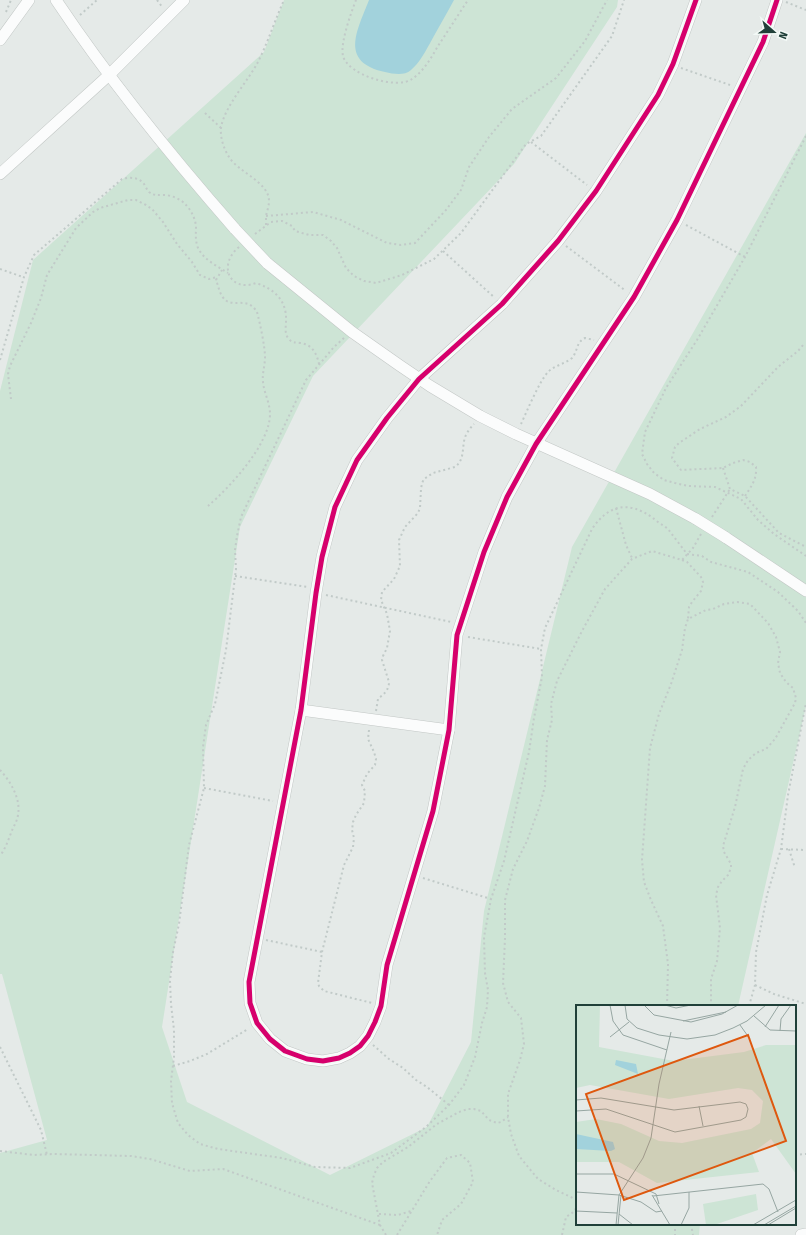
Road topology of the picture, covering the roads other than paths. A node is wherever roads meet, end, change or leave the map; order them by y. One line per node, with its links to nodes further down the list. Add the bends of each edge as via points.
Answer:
1 (29, 0): 6 (street)
2 (56, 0): 7 (street)
3 (184, 0): 7 (street)
4 (696, 0): 9 (street, via 673,64 658,95 596,191 558,241 502,304)
5 (777, 0): 10 (street, via 763,42 677,220 634,297)
6 (0, 40)
7 (109, 75): 8 (street); 9 (street, bridge, via 182,168 267,262 352,332)
8 (0, 174)
9 (419, 379): 10 (street, via 480,416); 12 (street, via 357,460 335,507 316,590)
10 (536, 444): 11 (street, bridge, via 650,494 696,519); 13 (street, via 507,497 487,545 460,624)
11 (806, 591)
12 (301, 710): 13 (street); 13 (street, via 249,982 250,1003 257,1023 270,1039 285,1051 307,1059 323,1060 350,1054 368,1036 375,1022 381,1006 387,964 433,811)
13 (449, 730)
14 (806, 1234): 15 (street)
15 (801, 1235)

